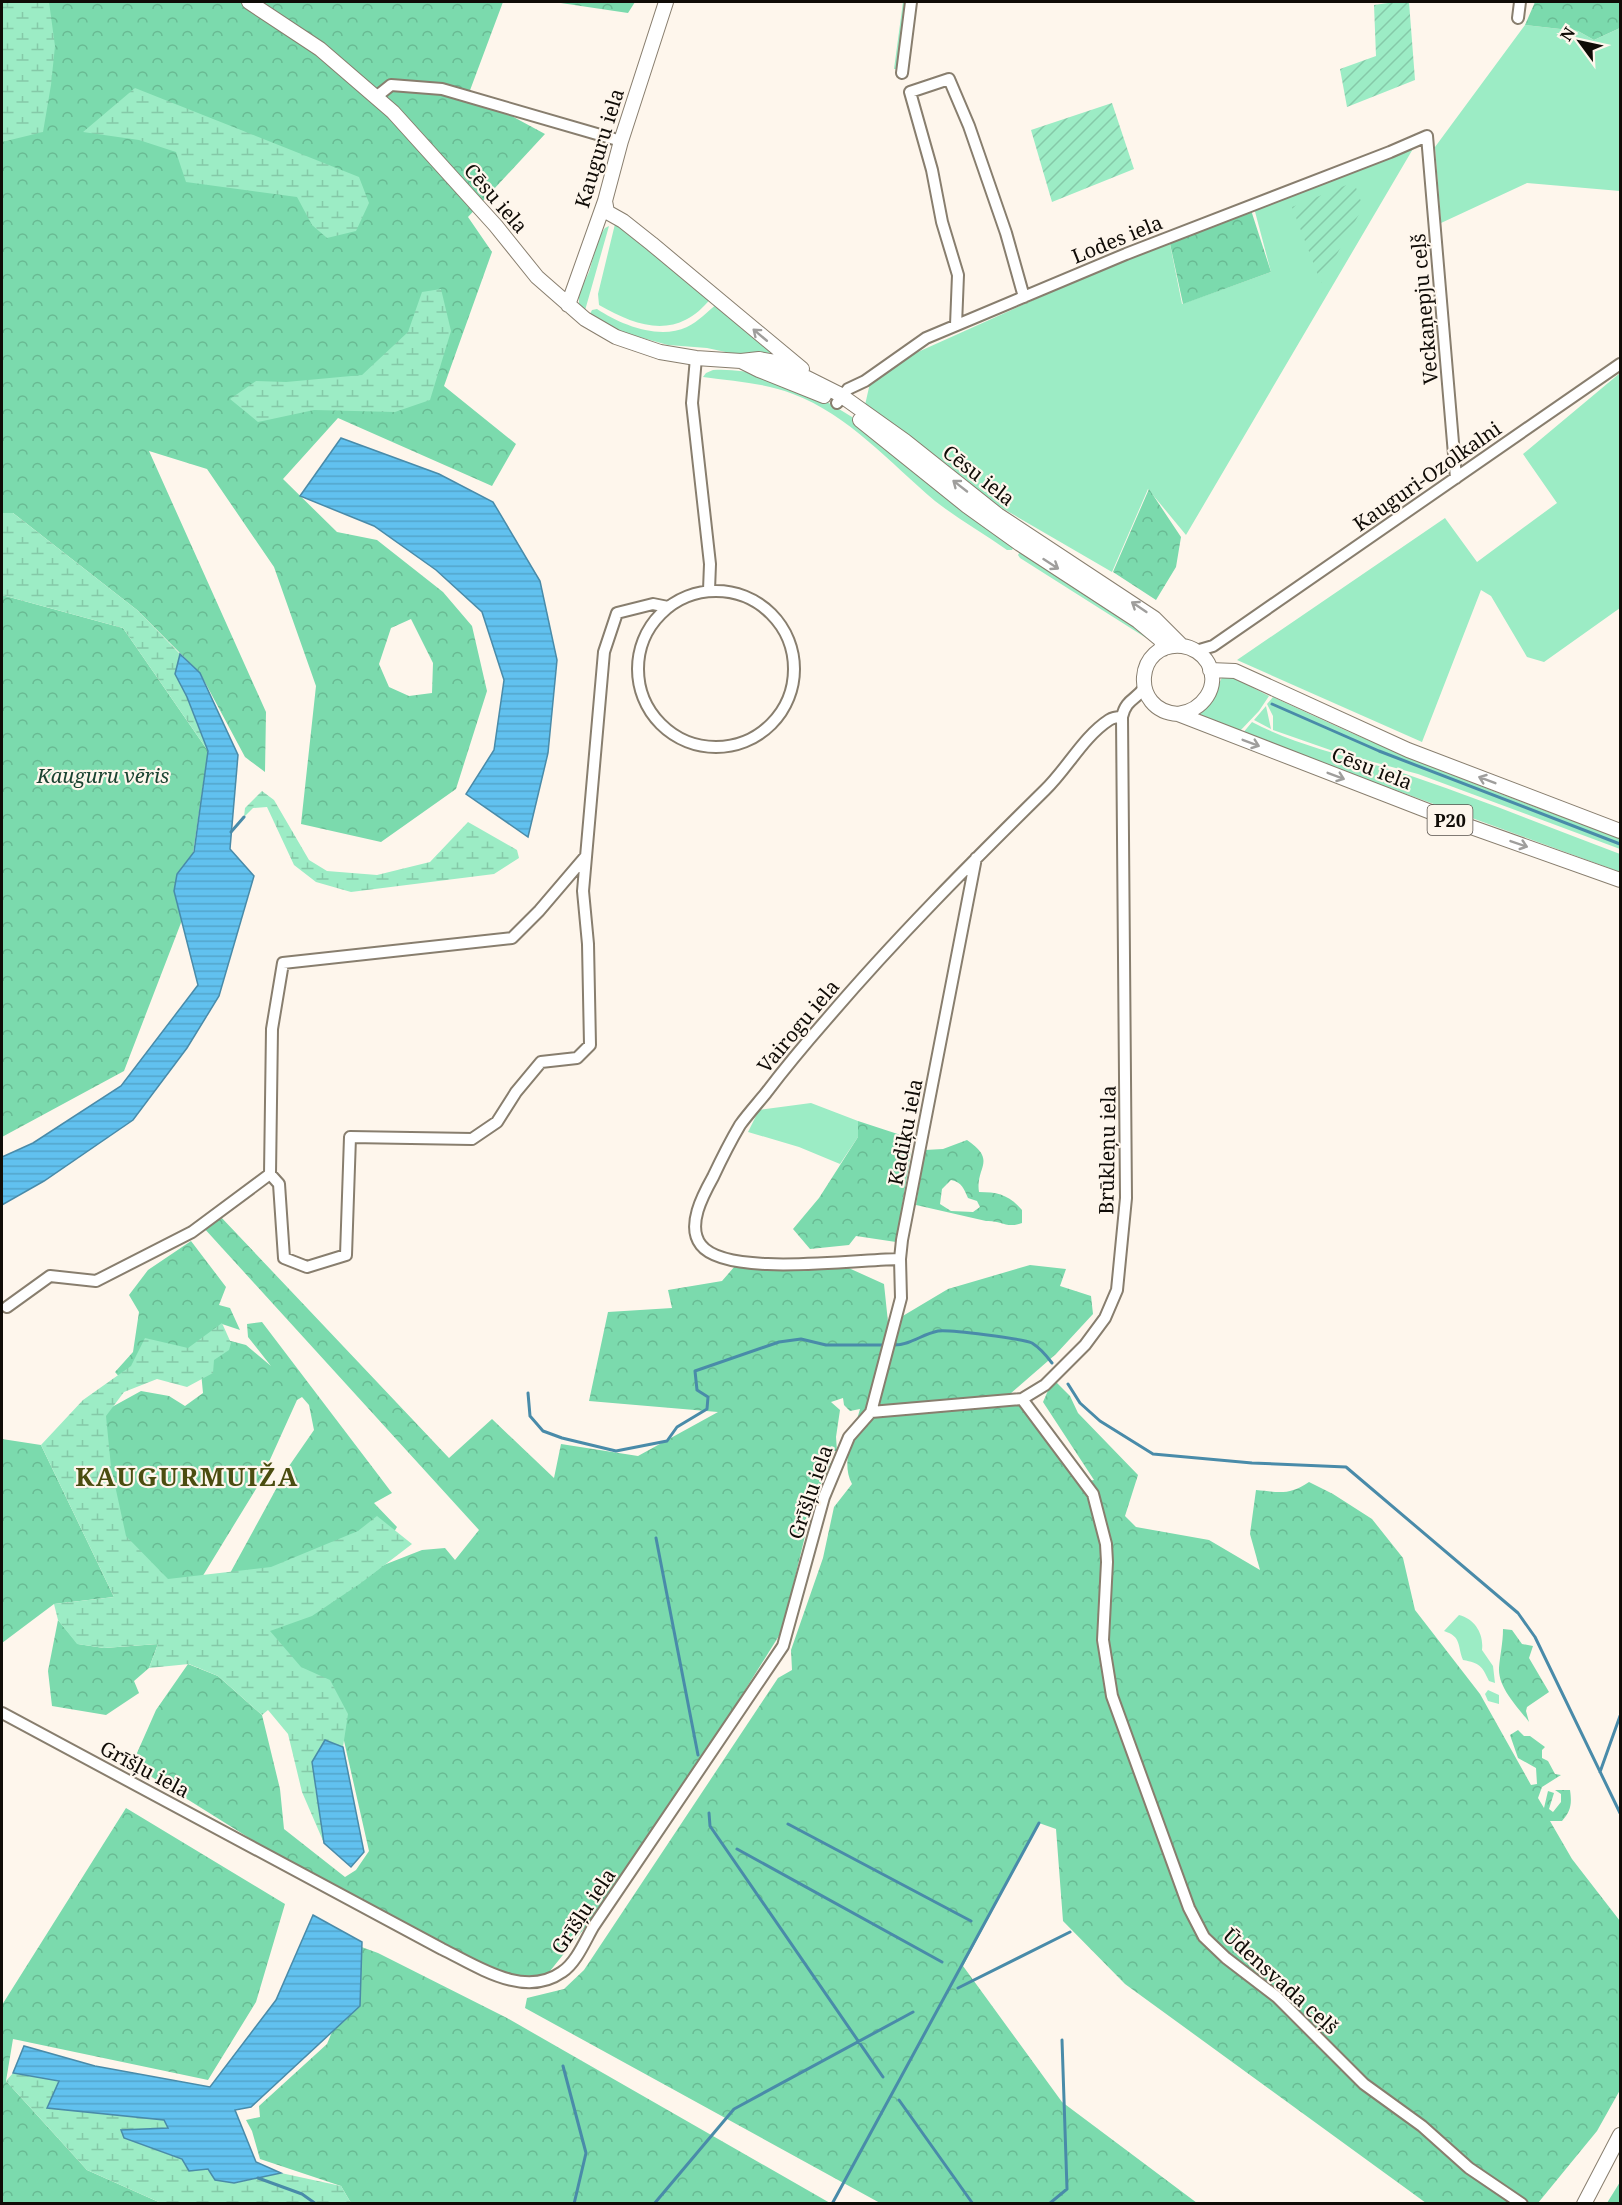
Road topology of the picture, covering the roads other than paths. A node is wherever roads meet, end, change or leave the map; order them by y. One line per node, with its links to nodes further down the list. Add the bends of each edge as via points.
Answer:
1 (249, 2): 7 (main road, Cēsu iela, via 320,49)
2 (666, 2): 9 (main road, Kauguru iela)
3 (911, 2): 6 (street)
4 (1520, 2): 5 (street)
5 (1518, 18)
6 (902, 73)
7 (376, 97): 9 (street, via 391,85 442,89); 12 (main road, Cēsu iela, via 496,226 537,277)
8 (1427, 136): 11 (street, Lodes iela); 19 (street, Veckaņepju ceļš)
9 (621, 141): 10 (main road, Kauguru iela)
10 (604, 201): 12 (main road, Kauguru iela); 17 (main road, one-way to 10, via 652,243 607,212)
11 (1024, 297): 13 (street, Lodes iela); 13 (street, via 1006,233 950,80 910,92 958,275)
12 (568, 305): 14 (main road, Cēsu iela, via 616,337)
13 (956, 325): 18 (street, Lodes iela, via 926,338 865,381 850,387)
14 (696, 358): 15 (main road, Cēsu iela); 20 (street, via 692,404 710,564)
15 (741, 361): 17 (main road, Cēsu iela, via 774,362); 18 (main road, Cēsu iela)
16 (1620, 364): 19 (street, Kauguri-Ozolkalni)
17 (821, 385): 18 (main road, Cēsu iela)
18 (839, 400): 23 (main road, Cēsu iela, one-way to 18, via 1154,618 1007,522 905,441); 24 (main road, Cēsu iela, one-way to 24, via 976,513 1138,621 1161,640)
19 (1456, 478): 22 (street, Kauguri-Ozolkalni)
20 (709, 590): 21 (street); 21 (street, via 739,593 761,604 779,621 791,642 795,667 792,691 782,713 764,731 743,743 718,748 697,745 677,737 659,723 647,705 639,685 642,642)
21 (668, 606): 32 (street, via 653,604 617,613 604,652)
22 (1254, 616): 25 (street, via 1213,646); 26 (street, via 1217,649)
23 (1182, 646): 24 (main road, Cēsu iela); 25 (main road, Cēsu iela)
24 (1164, 649): 27 (main road, via 1149,660 1144,670)
25 (1196, 651): 26 (main road, Cēsu iela)
26 (1209, 666): 30 (main road, via 1212,685 1205,700 1193,710); 31 (main road, Cēsu iela / P20, one-way to 26, via 1408,750 1234,671)
27 (1144, 688): 28 (main road); 29 (street, via 1129,701)
28 (1151, 701): 29 (street, via 1130,703); 30 (main road, Cēsu iela, via 1162,711)
29 (1122, 714): 33 (street, Vairogu iela, via 1110,719 1090,738 1051,784); 38 (street, Brūkleņu iela, via 1126,1198 1117,1290 1105,1317 1085,1345 1045,1384)
30 (1178, 714): 34 (main road, Cēsu iela / P20, one-way to 34, via 1454,821)
31 (1620, 831)
32 (586, 856): 35 (street, via 512,938 283,963 272,1029); 35 (street, via 583,891 590,1045 576,1058 541,1062 497,1122 472,1139 350,1137 346,1255 307,1267 284,1258 279,1184)
33 (976, 858): 36 (street, Kadiķu iela); 36 (street, Vairogu iela, via 871,967 741,1124 709,1185 694,1229 705,1249 741,1262 775,1265)
34 (1620, 880)
35 (270, 1174): 37 (street, via 192,1232 96,1281 50,1276)
36 (900, 1259): 39 (street, Kadiķu iela, via 901,1298)
37 (7, 1307)
38 (1022, 1399): 39 (street, Brūkleņu iela); 42 (street, Ūdensvada ceļš, via 1093,1494 1106,1553 1103,1640 1112,1696 1189,1908 1204,1937 1277,1997 1364,2084 1422,2126 1469,2168)
39 (871, 1412): 40 (street, Grīšļu iela, via 849,1437 824,1497 783,1646 580,1950 563,1972 540,1983 507,1980 442,1949)
40 (2, 1713)
41 (1620, 2135): 43 (main road)
42 (1522, 2204)
43 (1584, 2204)

